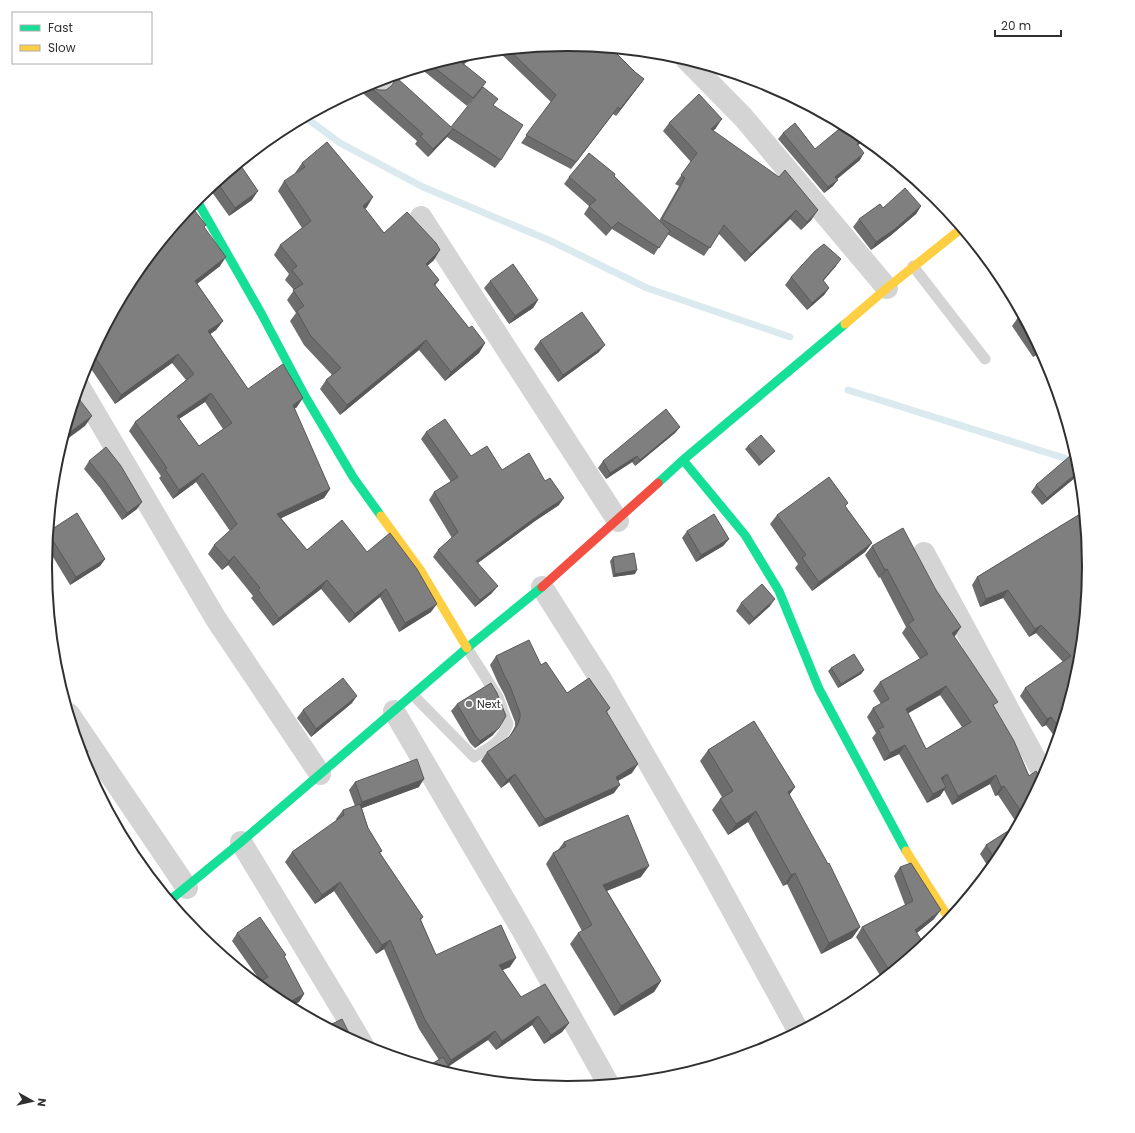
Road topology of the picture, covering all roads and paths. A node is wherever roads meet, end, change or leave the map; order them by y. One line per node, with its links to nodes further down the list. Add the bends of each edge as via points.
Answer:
1 (694, 67): 6 (street, via 743,117)
2 (200, 206): 13 (main road, via 353,477 420,571)
3 (421, 217): 10 (street)
4 (958, 231): 5 (main road)
5 (913, 266): 6 (main road); 7 (lane)
6 (887, 288): 9 (main road)
7 (985, 359)
8 (82, 392): 18 (street, via 216,619)
9 (683, 460): 10 (main road); 22 (main road, via 745,535 779,591 819,689 904,850)
10 (618, 521): 12 (main road)
11 (924, 553): 17 (street)
12 (542, 587): 13 (main road); 23 (street, via 605,687 711,871)
13 (467, 648): 14 (main road); 14 (lane, via 498,697 508,724 496,744 474,757)
14 (413, 695): 15 (main road)
15 (394, 711): 18 (main road); 25 (street)
16 (77, 727): 20 (street)
17 (1041, 770)
18 (320, 774): 19 (main road)
19 (241, 842): 20 (main road); 24 (street)
20 (186, 888): 21 (main road)
21 (174, 898)
22 (947, 915)
23 (797, 1028)
24 (359, 1038)
25 (606, 1081)

